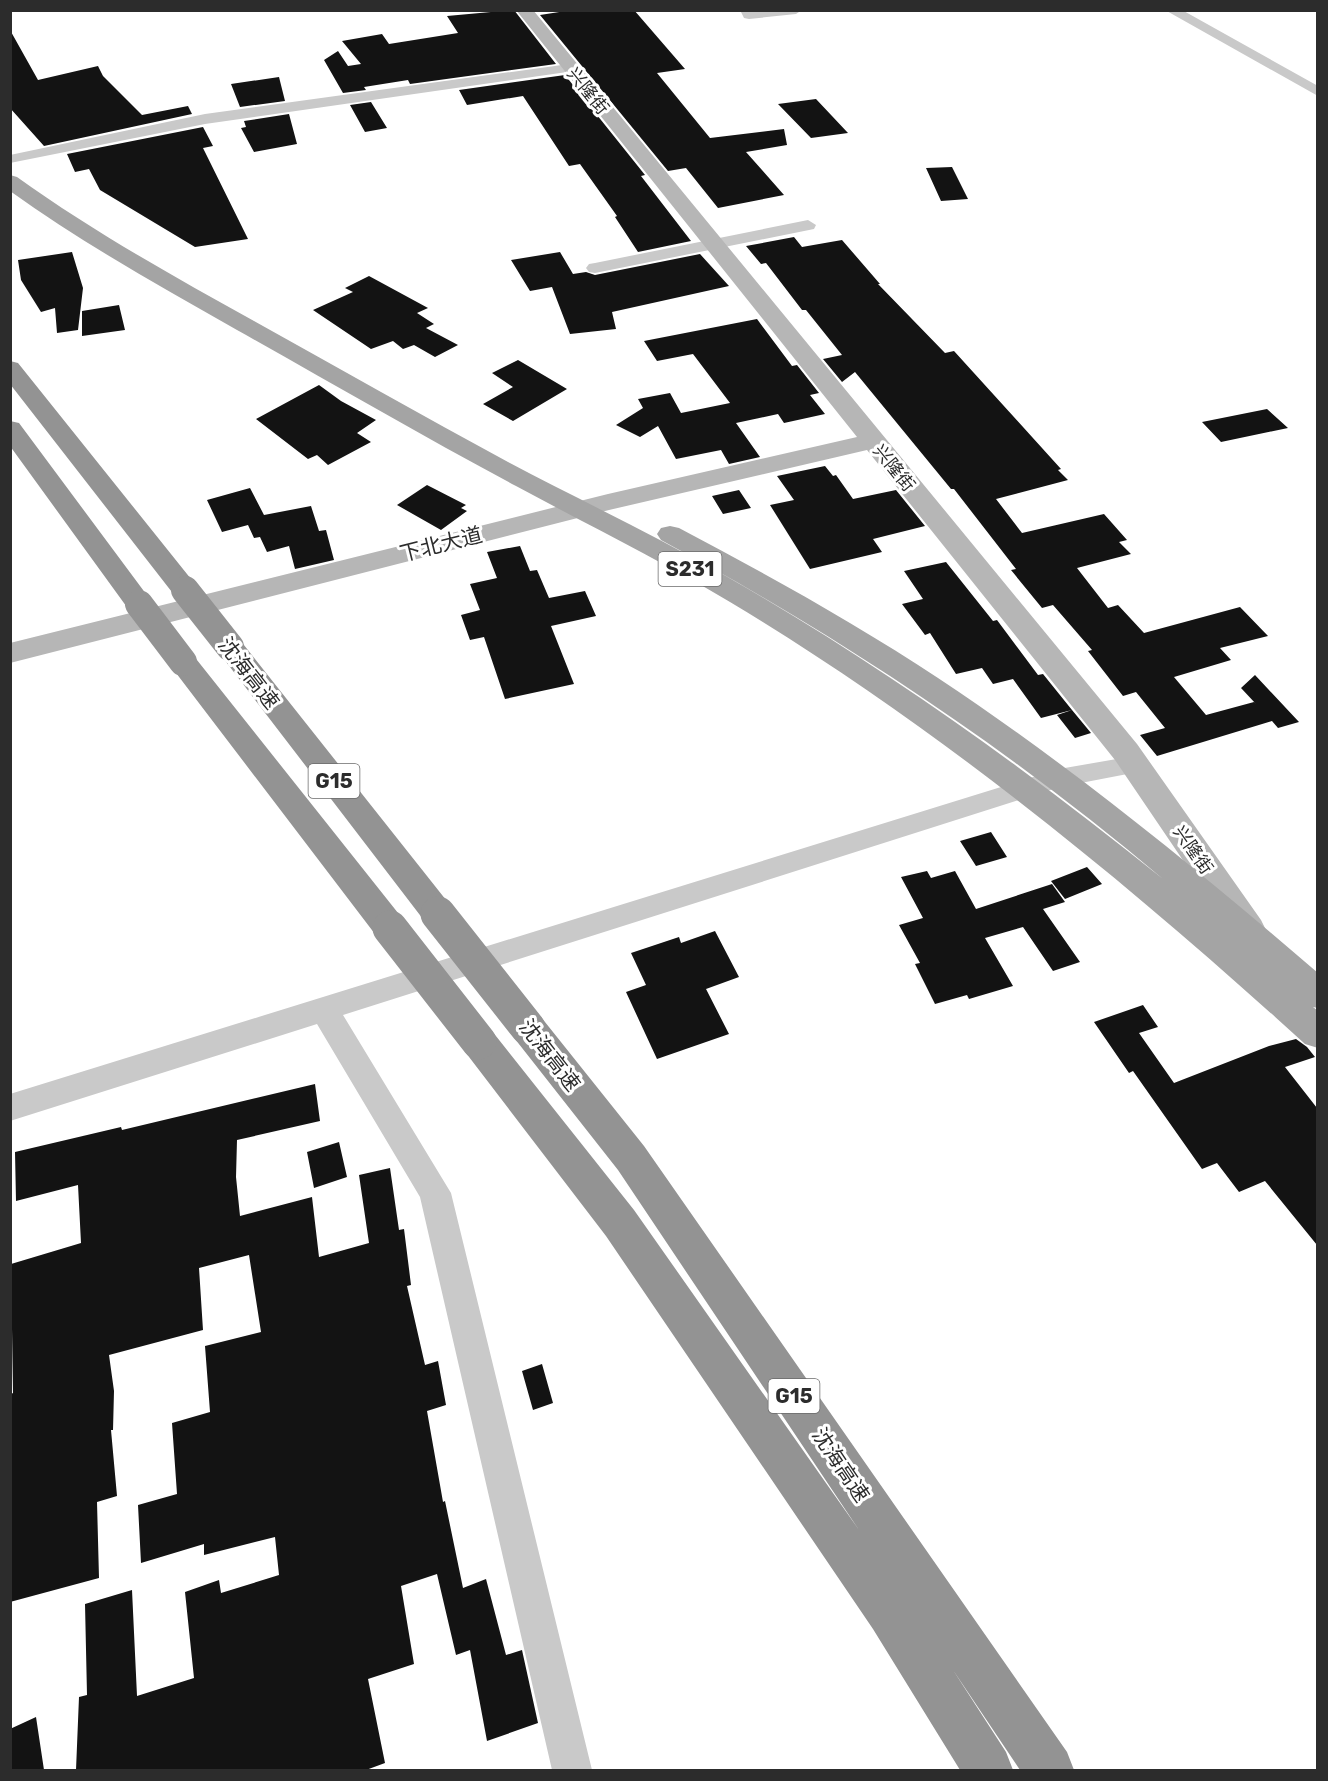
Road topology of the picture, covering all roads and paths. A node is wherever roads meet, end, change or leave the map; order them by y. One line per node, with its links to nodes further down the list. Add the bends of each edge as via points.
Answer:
1 (524, 10): 5 (street, 兴隆街)
2 (746, 10): 3 (street, via 750,15)
3 (796, 10)
4 (1170, 10): 6 (street)
5 (569, 68): 7 (street, via 205,119); 9 (street, 兴隆街)
6 (1317, 92)
7 (12, 166): 14 (main road, S231, via 146,249); 15 (main road, S231, via 59,217 139,266)
8 (808, 225): 9 (street)
9 (712, 243): 10 (street); 13 (street, 兴隆街)
10 (595, 268)
11 (10, 368): 28 (highway, 沈海高速 / G15, bridge, via 632,1158)
12 (10, 428): 27 (highway, 沈海高速 / G15, bridge, via 183,662 620,1223 889,1613)
13 (872, 441): 14 (street, 下北大道); 17 (street, 兴隆街)
14 (608, 502): 15 (street, 下北大道); 18 (main road, S231, via 778,592 927,686)
15 (579, 509): 16 (street, 下北大道); 19 (main road, S231, via 739,596 819,645 888,688)
16 (10, 653)
17 (1134, 765): 18 (street); 20 (street, 兴隆街)
18 (1059, 778): 19 (street); 20 (main road, S231)
19 (1027, 788): 22 (street); 23 (main road, S231, via 1225,948)
20 (1252, 934): 21 (main road)
21 (1317, 994)
22 (324, 1009): 24 (street); 26 (street, via 435,1193)
23 (1317, 1033)
24 (11, 1108): 25 (street)
25 (10, 1132)
26 (572, 1770)
27 (988, 1770)
28 (1049, 1770)

